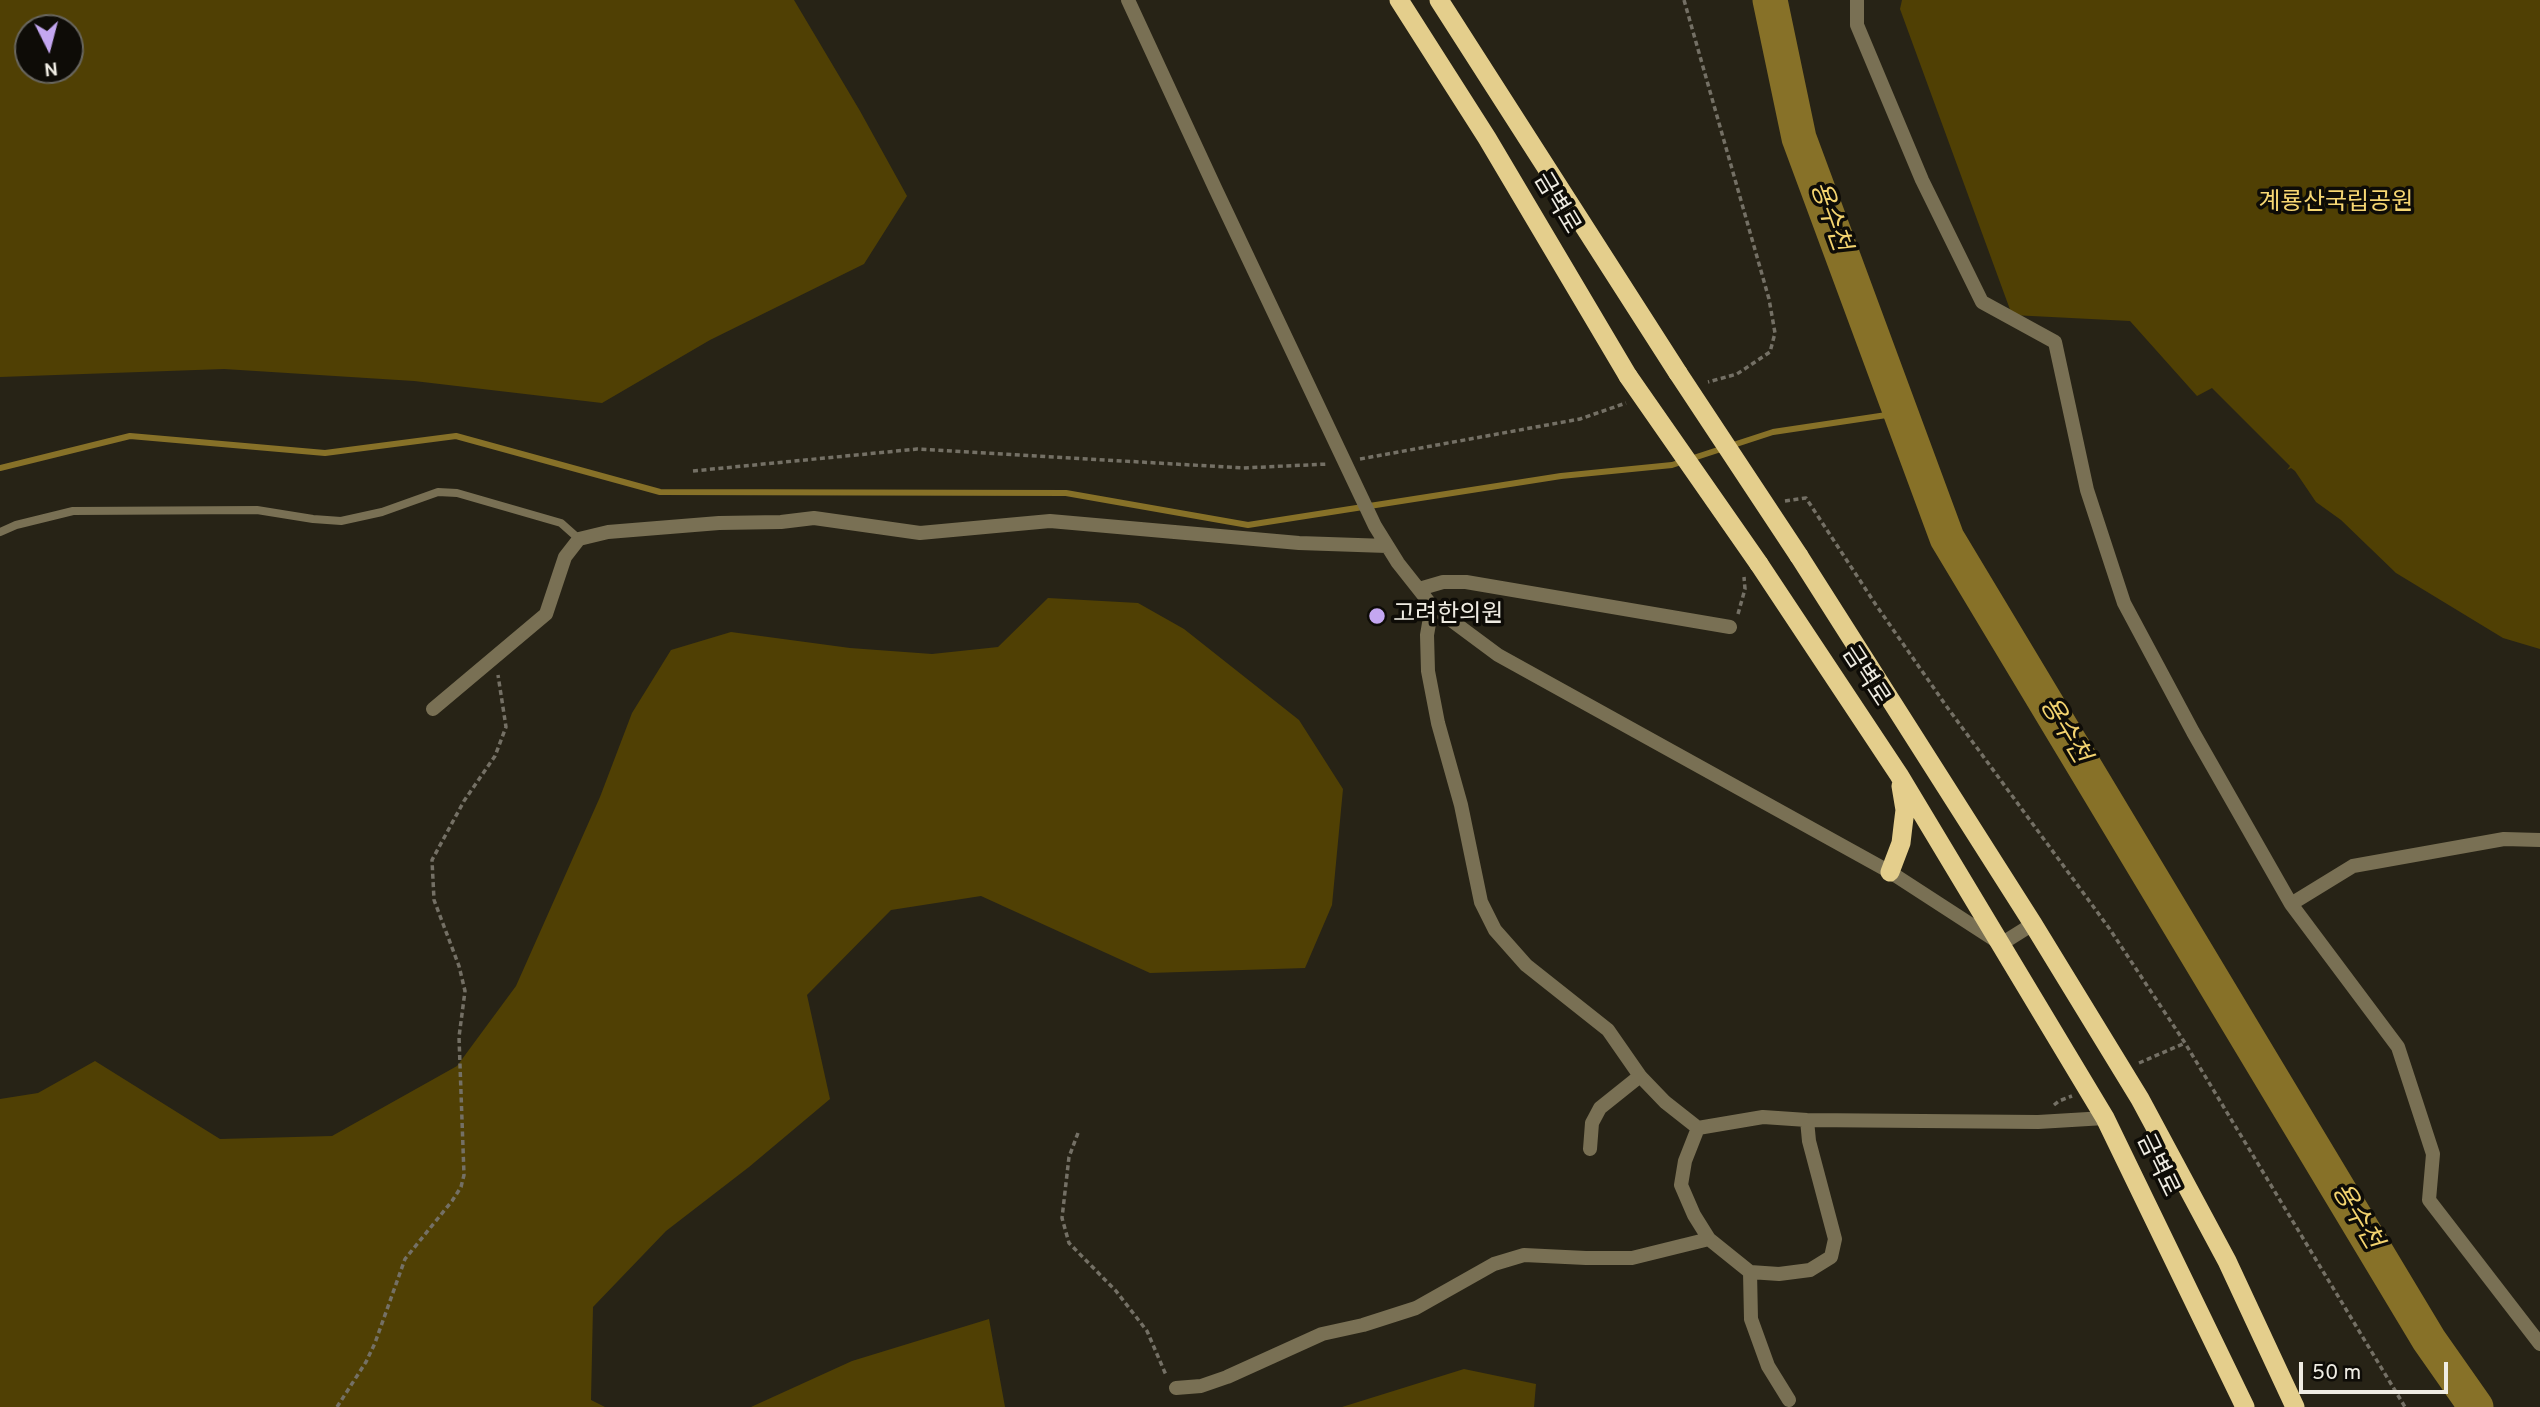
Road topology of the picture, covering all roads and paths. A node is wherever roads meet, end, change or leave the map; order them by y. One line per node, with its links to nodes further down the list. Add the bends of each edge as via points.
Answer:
1 (1128, 0): 8 (street)
2 (1399, 0): 14 (highway, 금벽로, bridge)
3 (1440, 0): 24 (highway, 금벽로, bridge)
4 (1684, 0): 6 (path, via 1769,299 1774,333 1770,352 1737,374)
5 (1857, 0): 23 (street, via 1857,25 1922,180 1982,302 2055,342 2087,490 2124,603)
6 (1699, 384)
7 (1636, 400): 8 (path, via 1580,419)
8 (1347, 467): 9 (path, via 1243,468 917,449); 13 (street)
9 (693, 471)
10 (1781, 502): 26 (path, via 1805,498)
11 (0, 532): 12 (lane, via 73,511 257,510 341,521 382,513 438,492 457,493 561,523)
12 (579, 539): 13 (street, via 608,532 814,518 920,533 1050,521); 18 (street, via 565,557 546,614)
13 (1387, 546): 15 (street)
14 (1751, 569): 17 (path); 20 (highway, 금벽로)
15 (1419, 589): 16 (street); 17 (street, via 1466,582)
16 (1432, 606): 22 (street, via 1498,655); 28 (street, via 1428,671 1481,902 1495,930 1526,965 1608,1030)
17 (1730, 627)
18 (494, 659): 19 (street); 39 (path, via 506,727 495,756 432,860 434,900 465,991 459,1037 464,1175 452,1201 405,1259 366,1363)
19 (433, 709)
20 (1899, 775): 22 (highway, via 1905,810); 25 (highway, 금벽로)
21 (2540, 840): 23 (street, via 2504,839 2353,866)
22 (1890, 872): 25 (street)
23 (2291, 904): 36 (street, via 2398,1047 2433,1154 2429,1200)
24 (2033, 924): 25 (street); 41 (highway, 금벽로, via 2146,1111 2227,1261)
25 (2001, 944): 29 (highway, 금벽로)
26 (2185, 1043): 27 (path); 42 (path)
27 (2137, 1064)
28 (1640, 1076): 31 (street); 33 (street, via 1600,1108 1592,1123)
29 (2105, 1118): 30 (street, via 2038,1122); 40 (highway, 금벽로)
30 (1807, 1120): 31 (street, via 1763,1117); 35 (street, via 1835,1239 1830,1257 1810,1270 1779,1275)
31 (1698, 1128): 34 (street, via 1681,1185)
32 (1077, 1133): 37 (path, via 1069,1157 1062,1218 1069,1243 1147,1331)
33 (1590, 1149)
34 (1709, 1240): 35 (street); 37 (street, via 1632,1258 1524,1255 1494,1264 1416,1308 1322,1334 1201,1386)
35 (1750, 1272): 38 (street, via 1751,1319 1768,1366)
36 (2540, 1344)
37 (1176, 1388)
38 (1789, 1400)
39 (337, 1407)
40 (2245, 1407)
41 (2295, 1407)
42 (2405, 1407)

